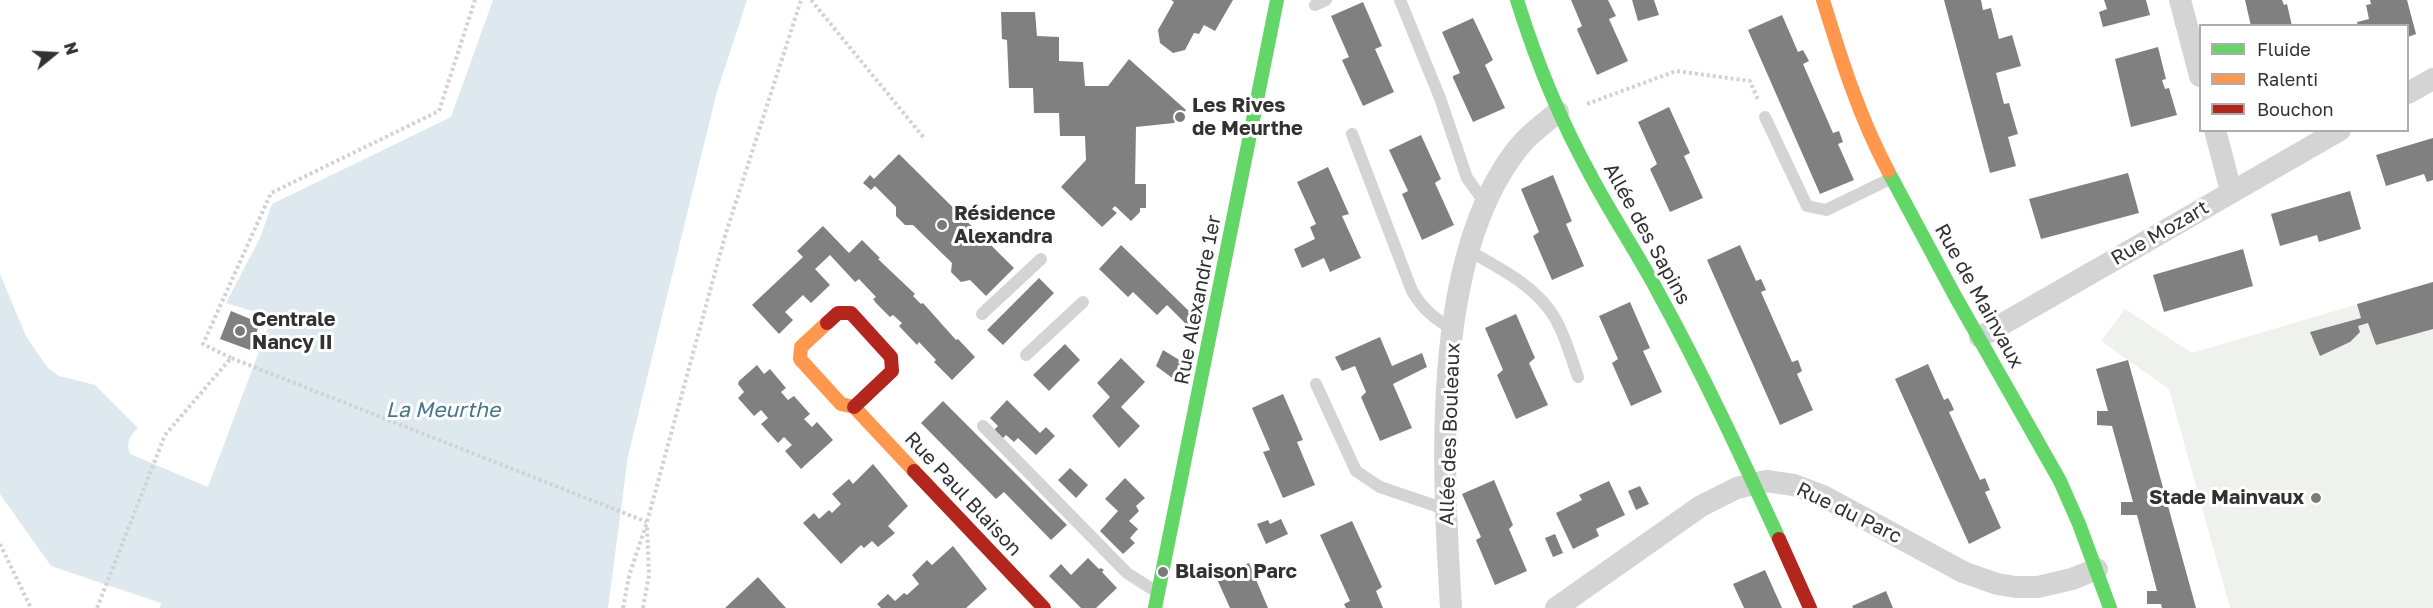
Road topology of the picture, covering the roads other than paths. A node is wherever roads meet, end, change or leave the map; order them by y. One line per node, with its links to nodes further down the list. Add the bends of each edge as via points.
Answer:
1 (1277, 0): 31 (street, Rue Alexandre 1er)
2 (1400, 0): 16 (lane, via 1467,178)
3 (1517, 0): 9 (street, Allée des Sapins)
4 (1823, 0): 14 (street, Rue de Mainvaux, via 1857,108)
5 (2180, 0): 6 (street)
6 (2199, 72)
7 (2433, 79): 8 (street)
8 (2409, 92)
9 (1558, 112): 16 (street, Allée des Bouleaux, via 1516,150); 28 (street, Allée des Sapins, via 1658,292)
10 (1765, 117): 14 (lane, via 1807,206 1826,210)
11 (2216, 132): 15 (street)
12 (2336, 132): 15 (street, Rue Mozart)
13 (1352, 134): 21 (lane, via 1412,291 1423,309)
14 (1892, 178): 22 (street, Rue de Mainvaux)
15 (2231, 191): 22 (street, Rue Mozart)
16 (1485, 204): 17 (street, Allée des Bouleaux)
17 (1469, 251): 21 (street, Allée des Bouleaux); 24 (lane, via 1528,287 1545,304 1562,331)
18 (1041, 259): 20 (lane)
19 (1083, 302): 23 (lane)
20 (982, 314)
21 (1453, 329): 29 (street, Allée des Bouleaux, via 1446,407)
22 (1980, 338): 30 (street, Rue de Mainvaux, via 2060,481)
23 (1026, 355)
24 (1578, 377)
25 (1316, 384): 29 (lane, via 1356,471 1380,487)
26 (854, 407): 26 (street, Rue Paul Blaison, via 892,371 893,362 851,314 844,312 838,313 801,347 800,359 841,404); 32 (street, Rue Paul Blaison)
27 (983, 426): 31 (lane, via 1127,573)
28 (1754, 483): 30 (street, Rue du Parc, via 1780,482 1807,489 1971,576 1997,584 2038,587); 35 (street, Rue du Parc, via 1701,506); 36 (street, Allée des Sapins)
29 (1446, 510): 34 (street, Allée des Bouleaux)
30 (2097, 569): 37 (street, Rue de Mainvaux)
31 (1158, 594): 33 (street, Rue Alexandre 1er)
32 (1044, 608)
33 (1155, 608)
34 (1451, 608)
35 (1556, 608)
36 (1810, 608)
37 (2110, 608)

